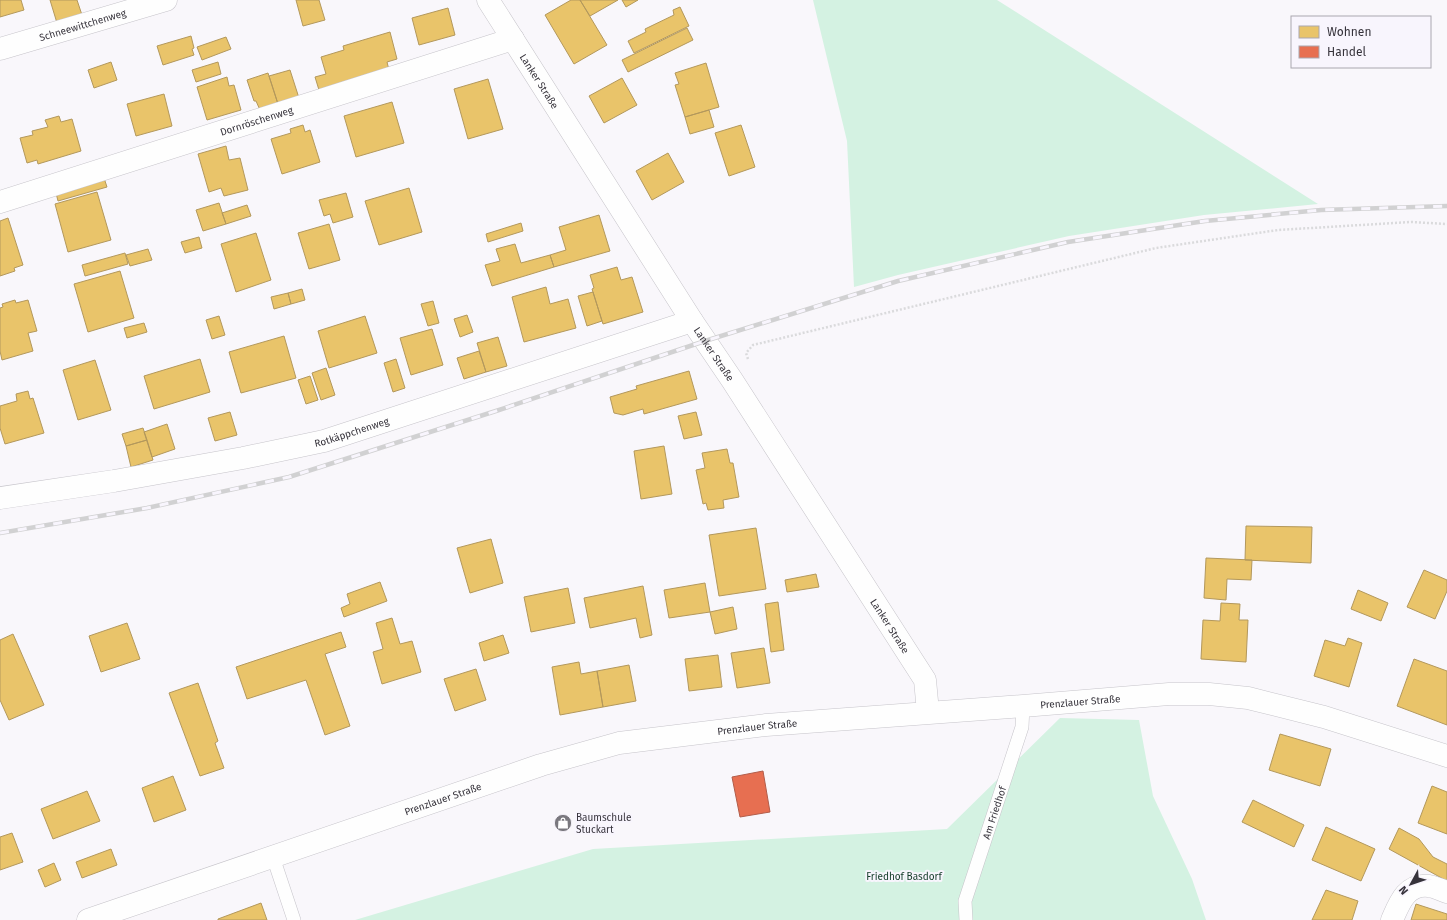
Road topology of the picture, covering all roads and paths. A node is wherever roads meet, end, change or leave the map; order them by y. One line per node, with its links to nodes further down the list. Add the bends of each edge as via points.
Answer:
1 (166, 0): 4 (street, Schneewittchenweg)
2 (490, 1): 3 (street, Lanker Straße)
3 (513, 39): 5 (street, Dornröschenweg); 7 (street, Lanker Straße)
4 (0, 50)
5 (0, 202)
6 (1447, 224): 8 (path, via 1411,222 1278,230 1156,248 753,345 746,353 749,364)
7 (692, 321): 8 (street, Lanker Straße); 9 (street, Rotkäppchenweg, via 324,441 243,458)
8 (732, 380): 11 (street, Lanker Straße, via 925,680)
9 (0, 498)
10 (1023, 706): 11 (street, Prenzlauer Straße); 12 (street, Prenzlauer Straße, via 1169,694 1209,694 1248,698 1324,717); 17 (lane, Am Friedhof, via 1022,727 965,901)
11 (928, 712): 13 (street, Prenzlauer Straße, via 766,725 619,744 541,765)
12 (1447, 756)
13 (272, 857): 15 (street, Prenzlauer Straße); 16 (lane)
14 (1447, 892): 18 (street, via 1428,886 1407,892)
15 (88, 920)
16 (294, 920)
17 (966, 920)
18 (1392, 920)

